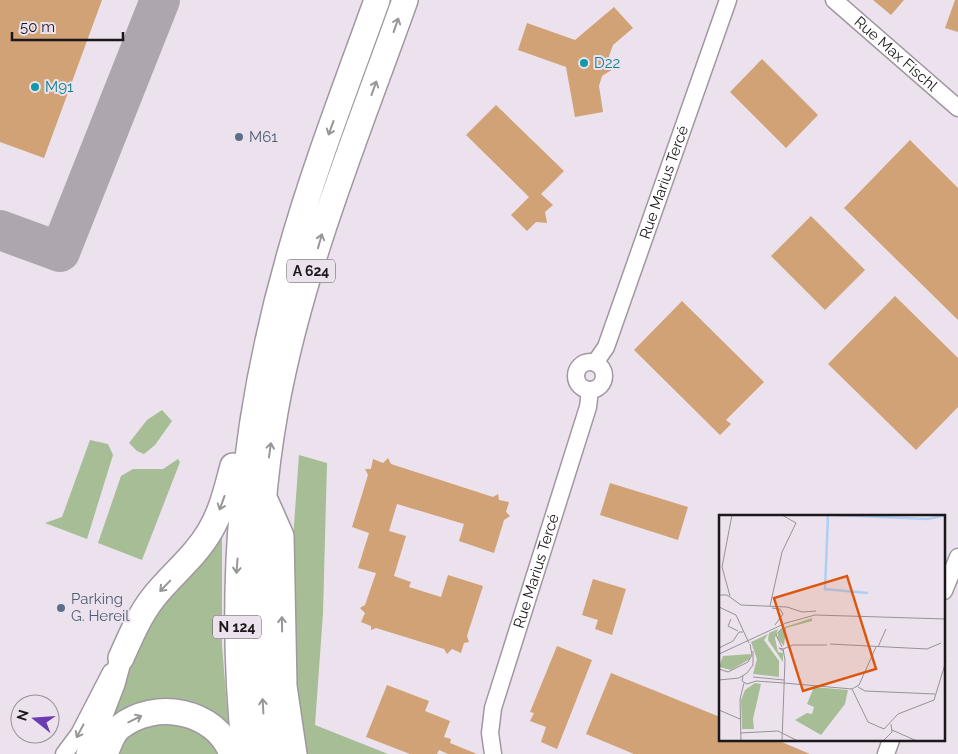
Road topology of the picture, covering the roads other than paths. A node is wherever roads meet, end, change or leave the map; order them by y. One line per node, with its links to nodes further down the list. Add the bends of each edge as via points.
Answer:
1 (377, 0): 6 (highway, A 624, one-way to 6, via 310,187)
2 (404, 0): 7 (highway, A 624, one-way to 2, via 297,320 324,228)
3 (728, 0): 19 (street, Rue Marius Tercé, via 606,347 595,362 582,364 576,374 580,386 590,390 588,407 493,708 490,733)
4 (834, 0): 5 (street, Rue Max Fischl)
5 (958, 108)
6 (290, 254): 7 (highway, A 624, via 254,404); 10 (highway, one-way to 10, via 262,320 234,463 223,501 198,550 153,598)
7 (253, 499): 16 (highway, N 124, one-way to 16, via 237,576 238,662); 17 (highway, A 624, one-way to 7, via 264,715 259,551); 18 (highway, one-way to 7, via 284,686 281,536)
8 (958, 557): 9 (street)
9 (946, 587)
10 (121, 658): 12 (street, one-way to 12, via 105,680 79,734); 13 (main road)
11 (890, 742): 20 (street)
12 (64, 754)
13 (87, 754)
14 (105, 754): 15 (highway, one-way to 15, via 114,734 127,722 148,713 174,711 190,715 213,728)
15 (232, 754)
16 (245, 754)
17 (269, 754)
18 (294, 754)
19 (493, 754)
20 (886, 754)

